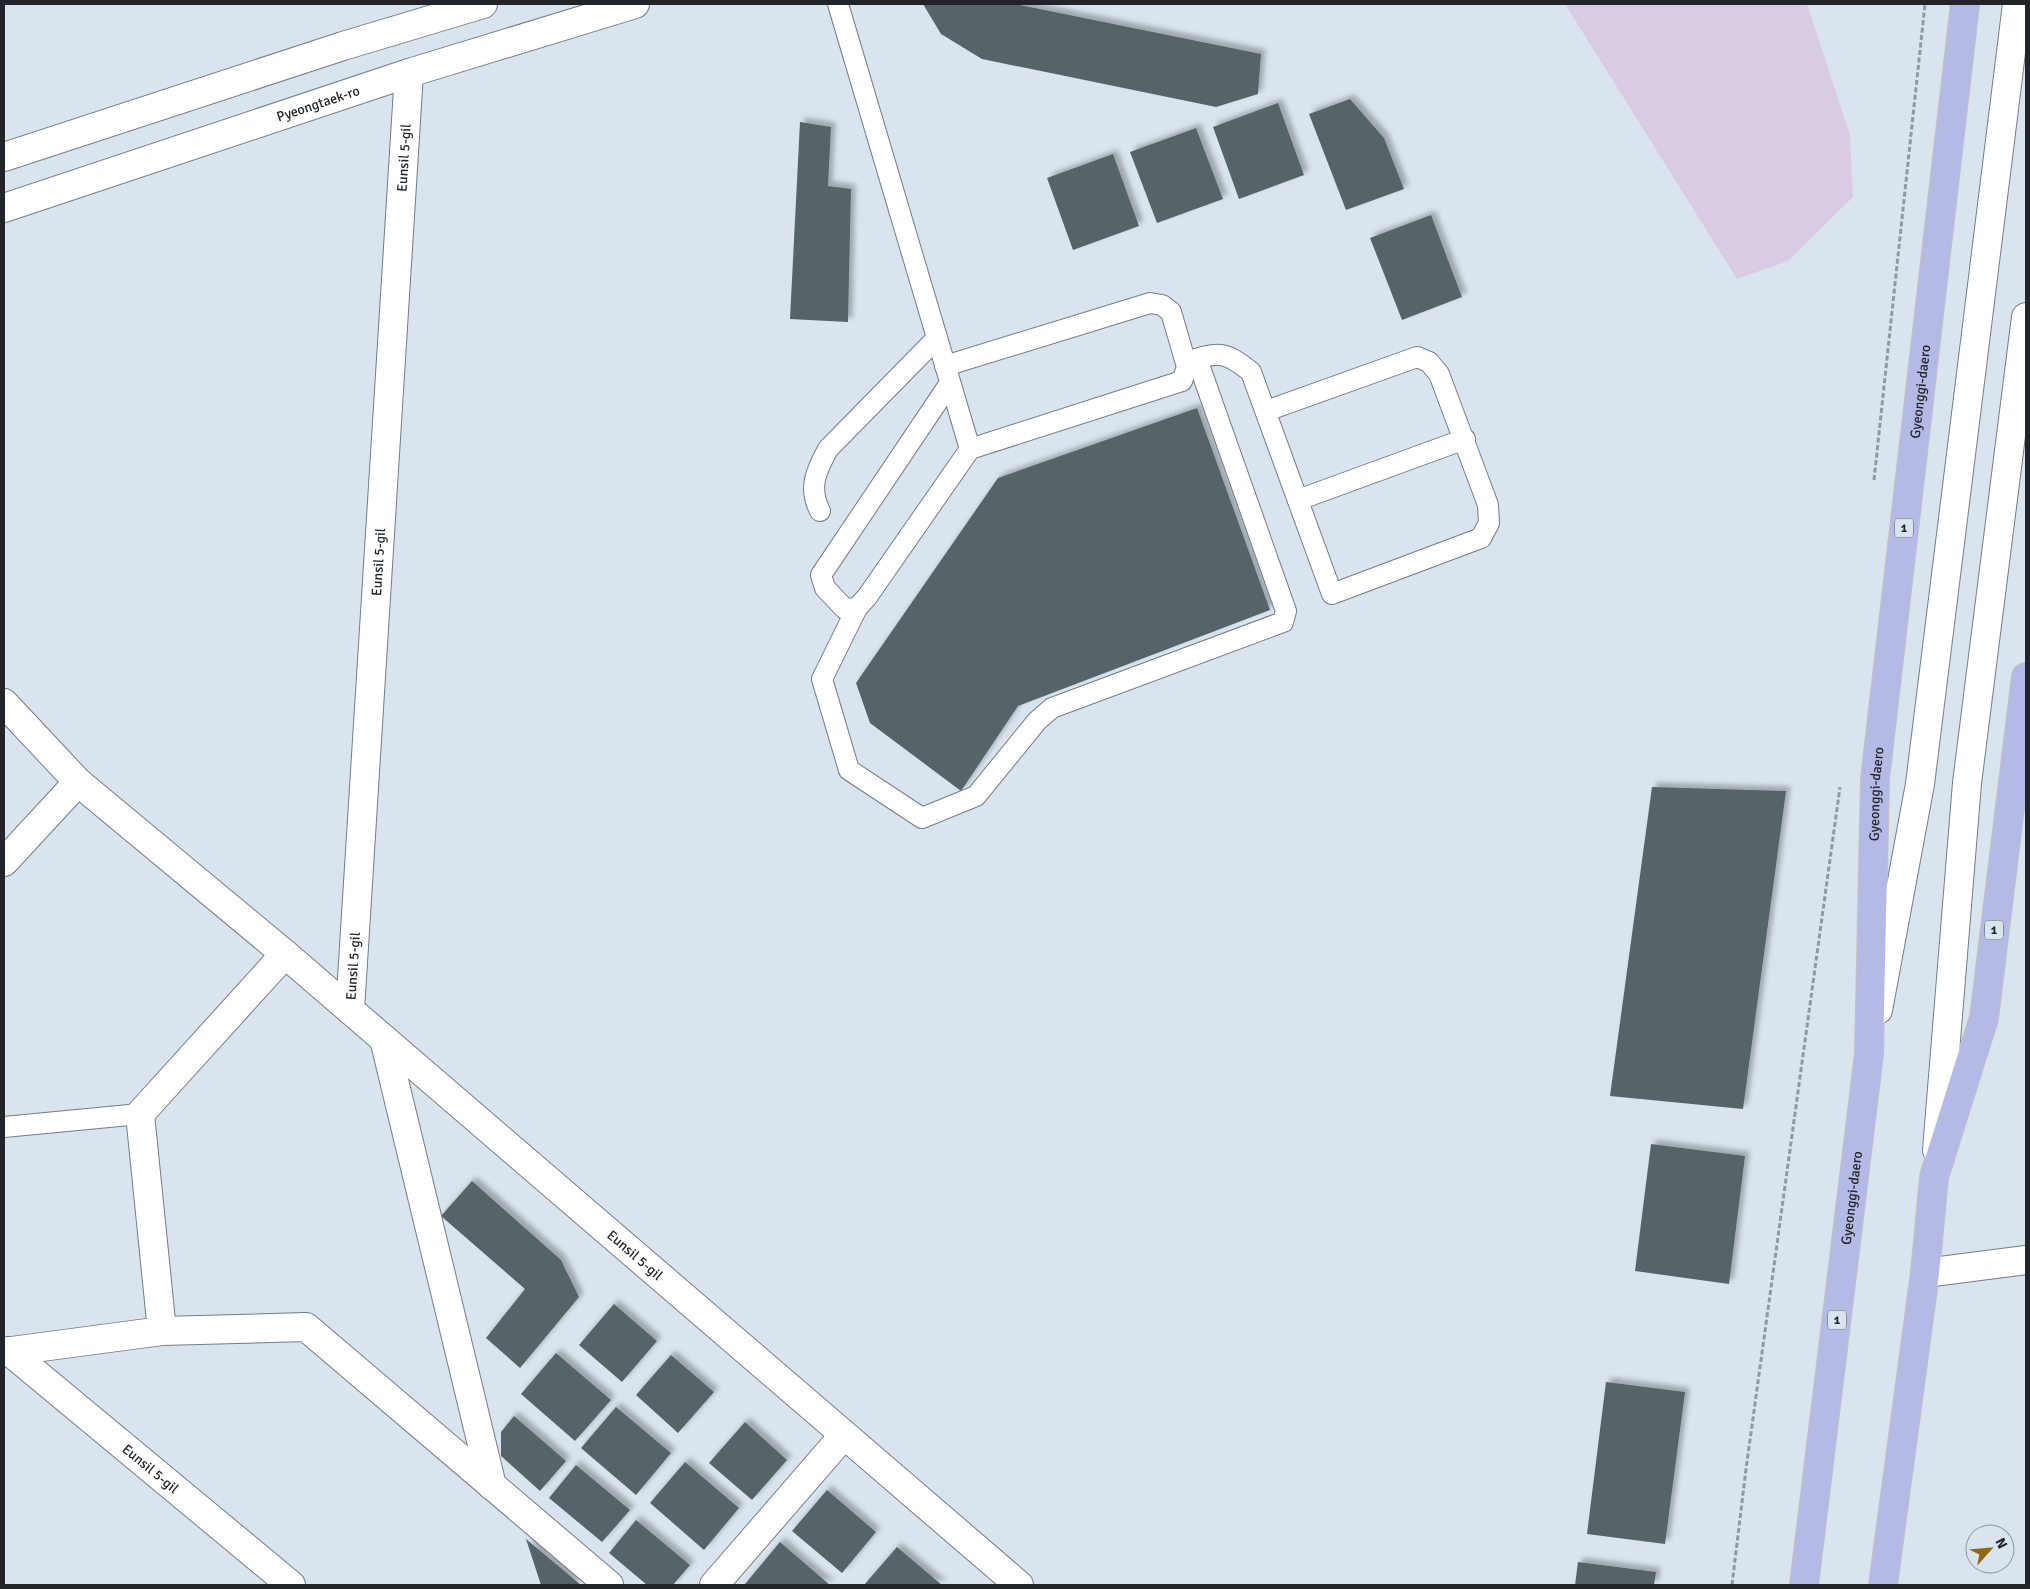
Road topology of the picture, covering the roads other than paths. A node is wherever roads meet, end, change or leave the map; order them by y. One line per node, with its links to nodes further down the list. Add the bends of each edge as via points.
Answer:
1 (483, 4): 7 (street)
2 (635, 4): 6 (street, Pyeongtaek-ro)
3 (838, 4): 10 (lane)
4 (1965, 4): 26 (main road, Gyeonggi-daero / 1, via 1875,779)
5 (2017, 4): 26 (street, via 1920,784)
6 (409, 73): 8 (street, Pyeongtaek-ro); 24 (street, Eunsil 5-gil)
7 (4, 157)
8 (4, 208)
9 (2026, 316): 29 (street, via 1967,783)
10 (938, 338): 12 (lane); 17 (lane, via 828,449 818,466 814,485 813,498)
11 (1191, 360): 12 (lane, via 1171,312 1162,305 1150,303); 13 (lane, via 1215,353 1235,359 1250,372); 15 (lane, via 1182,381); 18 (lane, via 1286,611 1283,622 1052,708 976,796 922,818 850,770 822,679)
12 (948, 374): 15 (lane); 18 (lane, via 821,575 825,588 845,609)
13 (1266, 411): 14 (lane, via 1417,357 1429,362 1439,374); 16 (lane)
14 (1465, 439): 16 (lane); 16 (lane, via 1488,504 1488,523 1482,538 1332,594)
15 (970, 449): 18 (lane)
16 (1298, 500)
17 (820, 511)
18 (858, 608)
19 (2026, 677): 29 (main road, 1, via 1984,1018)
20 (4, 703): 21 (street)
21 (78, 782): 22 (street); 23 (street)
22 (4, 862)
23 (285, 954): 24 (street); 27 (street)
24 (350, 1010): 25 (street, Eunsil 5-gil)
25 (384, 1039): 34 (street, Eunsil 5-gil); 35 (street)
26 (1869, 1054): 40 (main road, Gyeonggi-daero / 1)
27 (140, 1114): 28 (lane); 32 (street)
28 (4, 1127)
29 (1934, 1177): 31 (main road, 1)
30 (2026, 1260): 31 (street)
31 (1925, 1273): 41 (main road, 1)
32 (162, 1331): 33 (street, Eunsil 5-gil); 35 (street, Eunsil 5-gil, via 306,1328)
33 (6, 1351): 36 (street, Eunsil 5-gil)
34 (844, 1435): 38 (street); 39 (street, Eunsil 5-gil)
35 (492, 1486): 37 (street, Eunsil 5-gil)
36 (291, 1585)
37 (609, 1585)
38 (714, 1585)
39 (1019, 1585)
40 (1804, 1585)
41 (1884, 1585)

